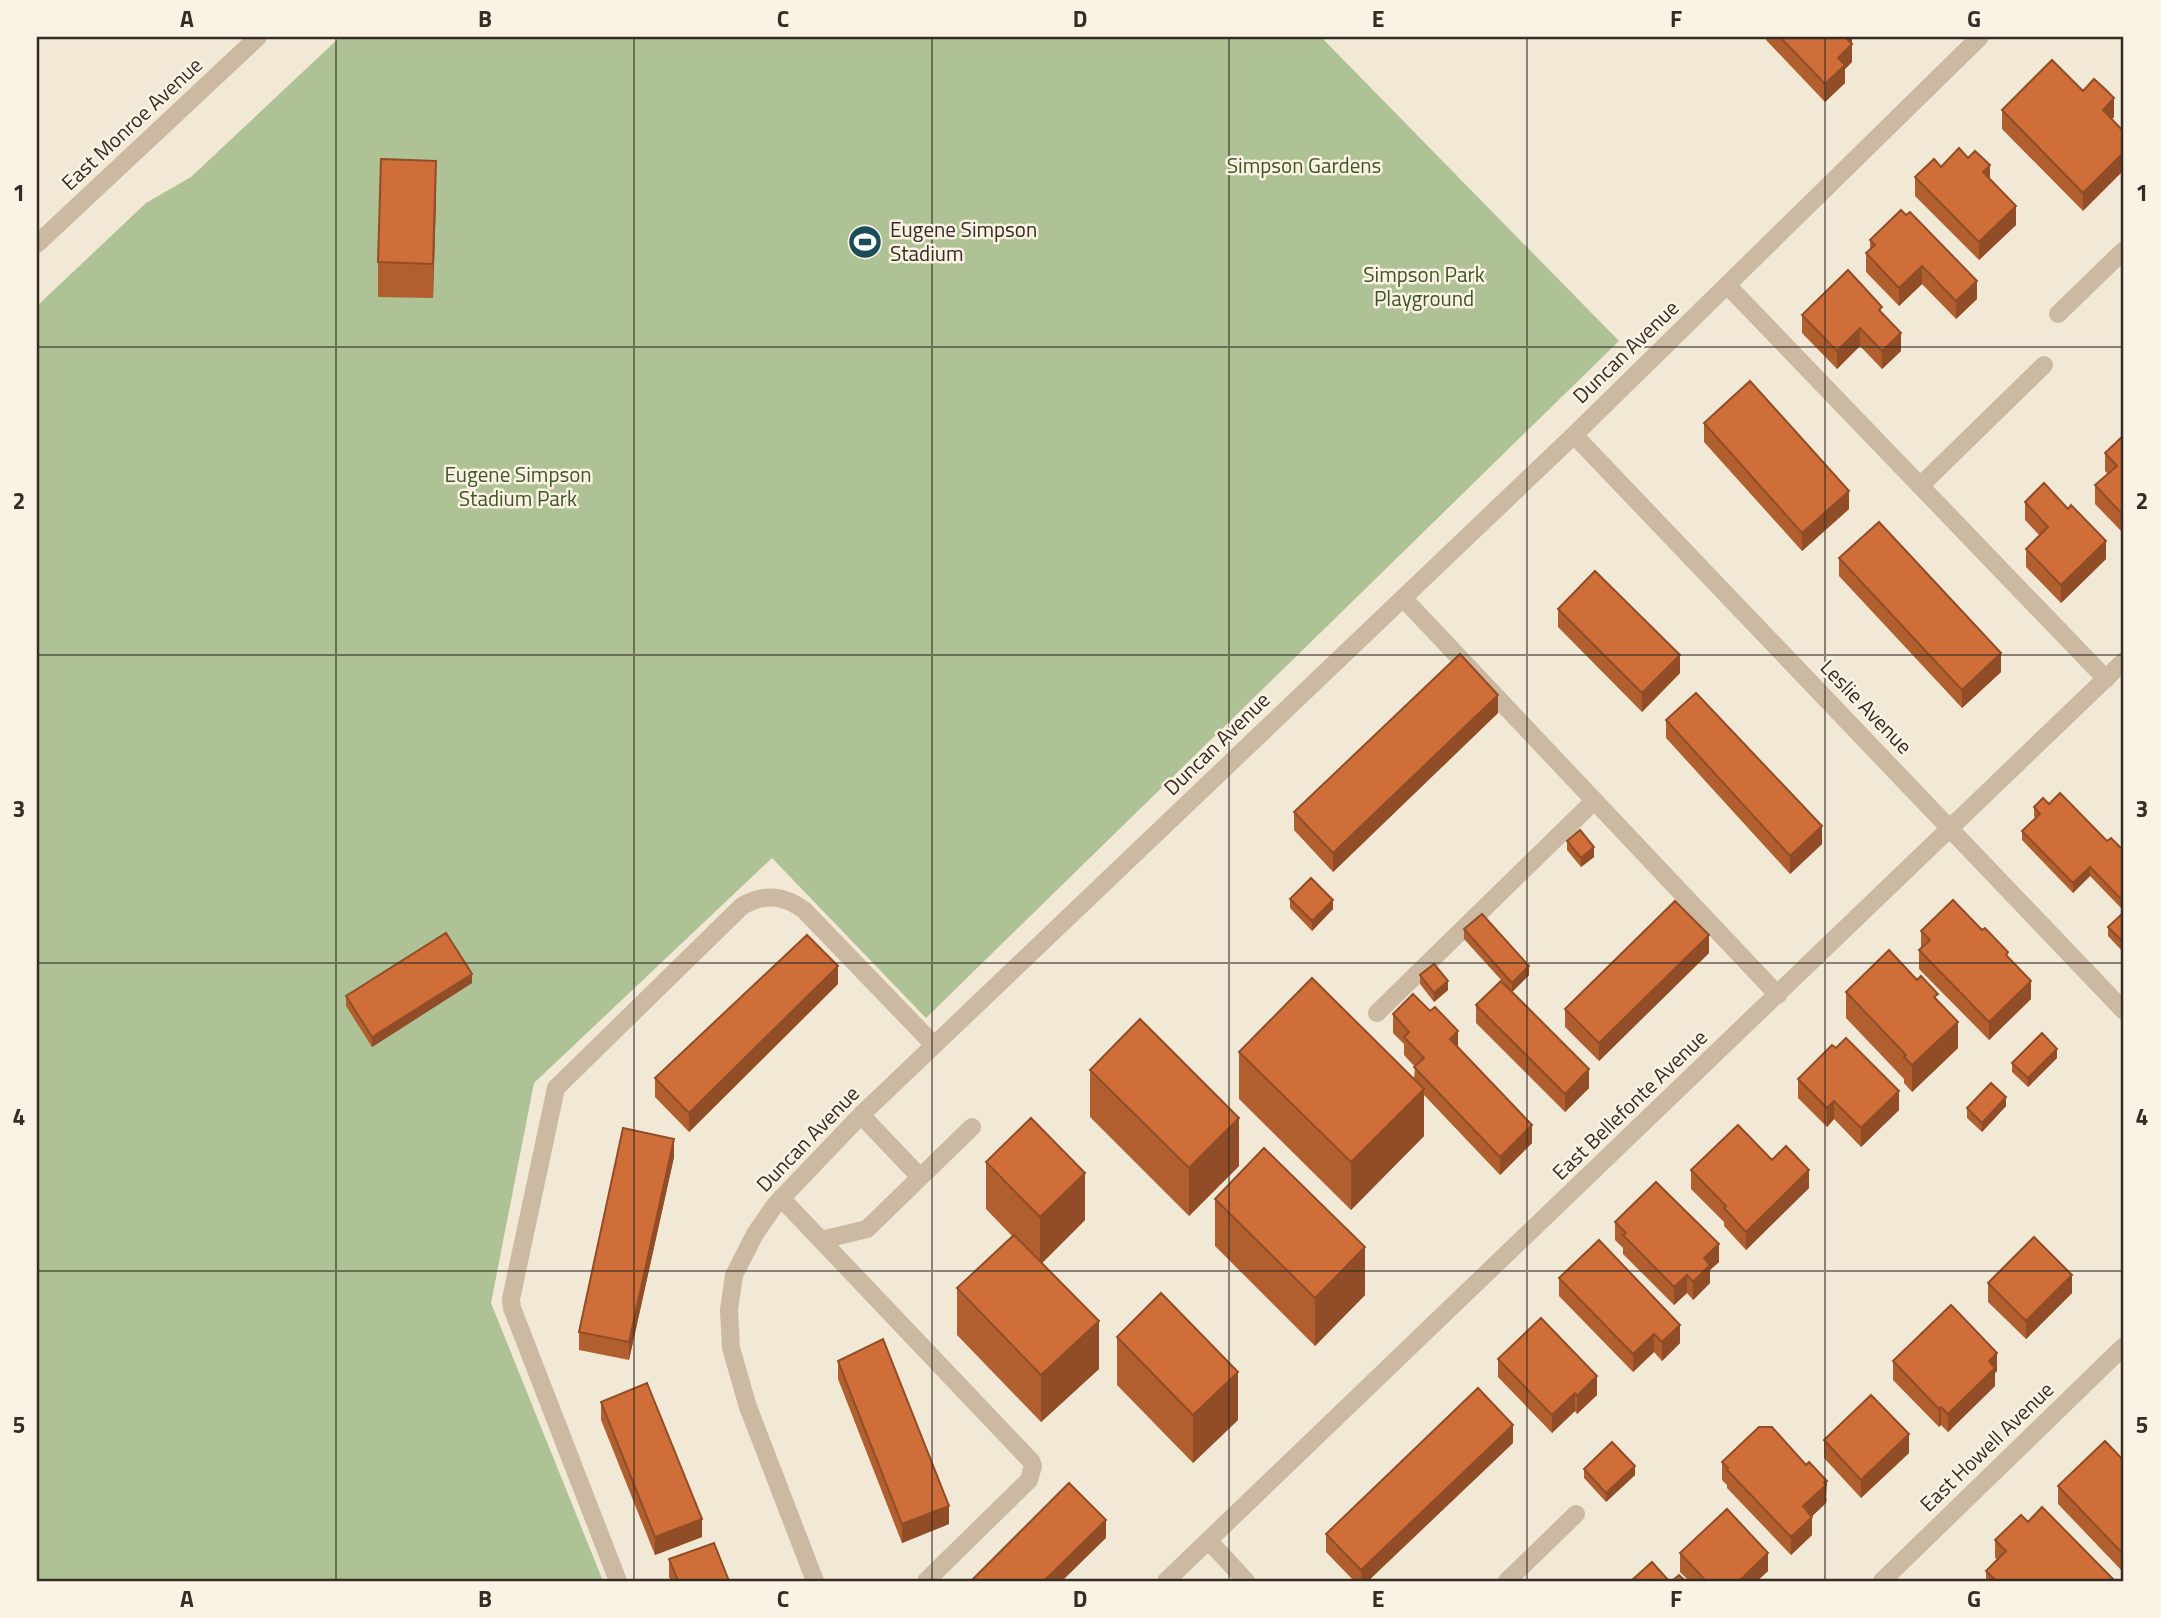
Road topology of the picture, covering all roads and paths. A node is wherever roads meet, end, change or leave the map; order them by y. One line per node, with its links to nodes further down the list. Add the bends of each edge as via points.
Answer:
1 (258, 37): 3 (street, East Monroe Avenue)
2 (1980, 37): 5 (street, Duncan Avenue)
3 (37, 244)
4 (2124, 250): 6 (street)
5 (1727, 285): 8 (street, Duncan Avenue); 9 (street)
6 (2058, 314)
7 (2044, 365): 9 (street)
8 (1574, 435): 10 (street, Duncan Avenue); 14 (street, Leslie Avenue)
9 (1920, 486): 12 (street)
10 (1404, 598): 13 (street); 18 (street, Duncan Avenue)
11 (2124, 660): 12 (street, East Bellefonte Avenue)
12 (2106, 679): 14 (street, East Bellefonte Avenue)
13 (1594, 801): 15 (street); 17 (street)
14 (1951, 829): 15 (street, East Bellefonte Avenue); 16 (street, Leslie Avenue)
15 (1778, 995): 26 (street, East Bellefonte Avenue)
16 (2124, 1011)
17 (1377, 1013)
18 (934, 1045): 19 (street, Duncan Avenue); 27 (street, via 804,910 792,901 768,896 742,906 556,1088 512,1308)
19 (861, 1115): 21 (street); 22 (street, Duncan Avenue)
20 (972, 1127): 21 (street)
21 (920, 1177): 23 (street, via 867,1229)
22 (781, 1198): 23 (street); 28 (street, Duncan Avenue, via 734,1275 729,1310 731,1348 748,1407)
23 (821, 1240): 29 (street, via 1033,1466 1028,1480)
24 (2124, 1346): 33 (street, East Howell Avenue)
25 (1576, 1514): 32 (street)
26 (1209, 1541): 30 (street, East Bellefonte Avenue); 31 (street)
27 (618, 1581)
28 (815, 1581)
29 (926, 1581)
30 (1167, 1581)
31 (1246, 1581)
32 (1507, 1581)
33 (1882, 1581)

